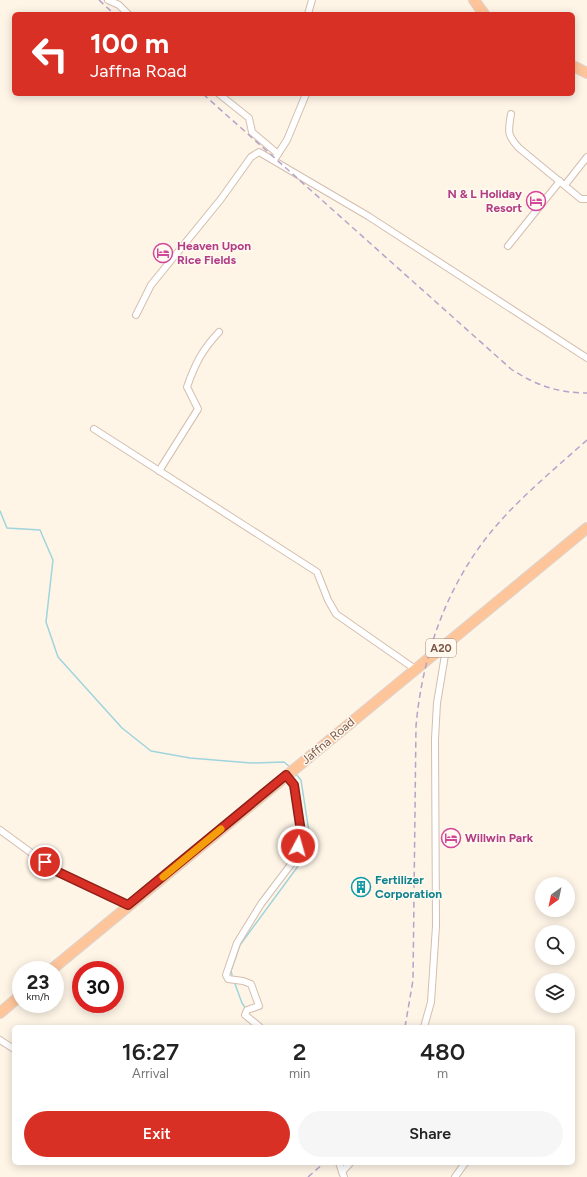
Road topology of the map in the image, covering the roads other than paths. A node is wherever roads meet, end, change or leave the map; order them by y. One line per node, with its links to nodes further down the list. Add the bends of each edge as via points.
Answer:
1 (108, 0): 4 (street)
2 (312, 0): 5 (street)
3 (474, 0): 6 (highway)
4 (126, 12)
5 (309, 12)
6 (483, 12)
7 (575, 67): 8 (highway)
8 (587, 73)
9 (222, 96): 12 (street, via 249,118 252,132)
10 (305, 96): 12 (street, via 287,140)
11 (511, 114): 15 (street, via 508,132 512,140)
12 (278, 154): 14 (street)
13 (587, 157): 15 (street)
14 (274, 160): 18 (street, via 261,152 253,155 151,285); 20 (street, via 368,216)
15 (563, 183): 16 (street, via 581,199); 17 (street)
16 (587, 200)
17 (508, 246)
18 (136, 315)
19 (219, 332): 22 (street, via 196,361 187,387 198,409)
20 (587, 358)
21 (94, 429): 22 (street)
22 (159, 471): 25 (street, via 317,572 336,614)
23 (587, 528): 24 (highway, Jaffna Road / A20)
24 (447, 643): 25 (highway, Jaffna Road / A20); 33 (street, via 437,703 436,926 430,1002)
25 (415, 669): 26 (highway, Jaffna Road / A20)
26 (291, 772): 28 (highway, Jaffna Road / A20); 32 (street, via 301,832 295,859 261,904 237,943 226,975 228,979 243,980 252,984 259,1006 249,1009 245,1015)
27 (0, 830): 28 (street, via 56,871)
28 (128, 905): 29 (highway, Jaffna Road / A20)
29 (62, 961)
30 (12, 1003): 31 (highway)
31 (0, 1013)
32 (258, 1025)
33 (424, 1025)
34 (0, 1040): 35 (street)
35 (12, 1048)
36 (340, 1165): 39 (street)
37 (349, 1165): 39 (street)
38 (464, 1165): 40 (street)
39 (343, 1175)
40 (455, 1177)

